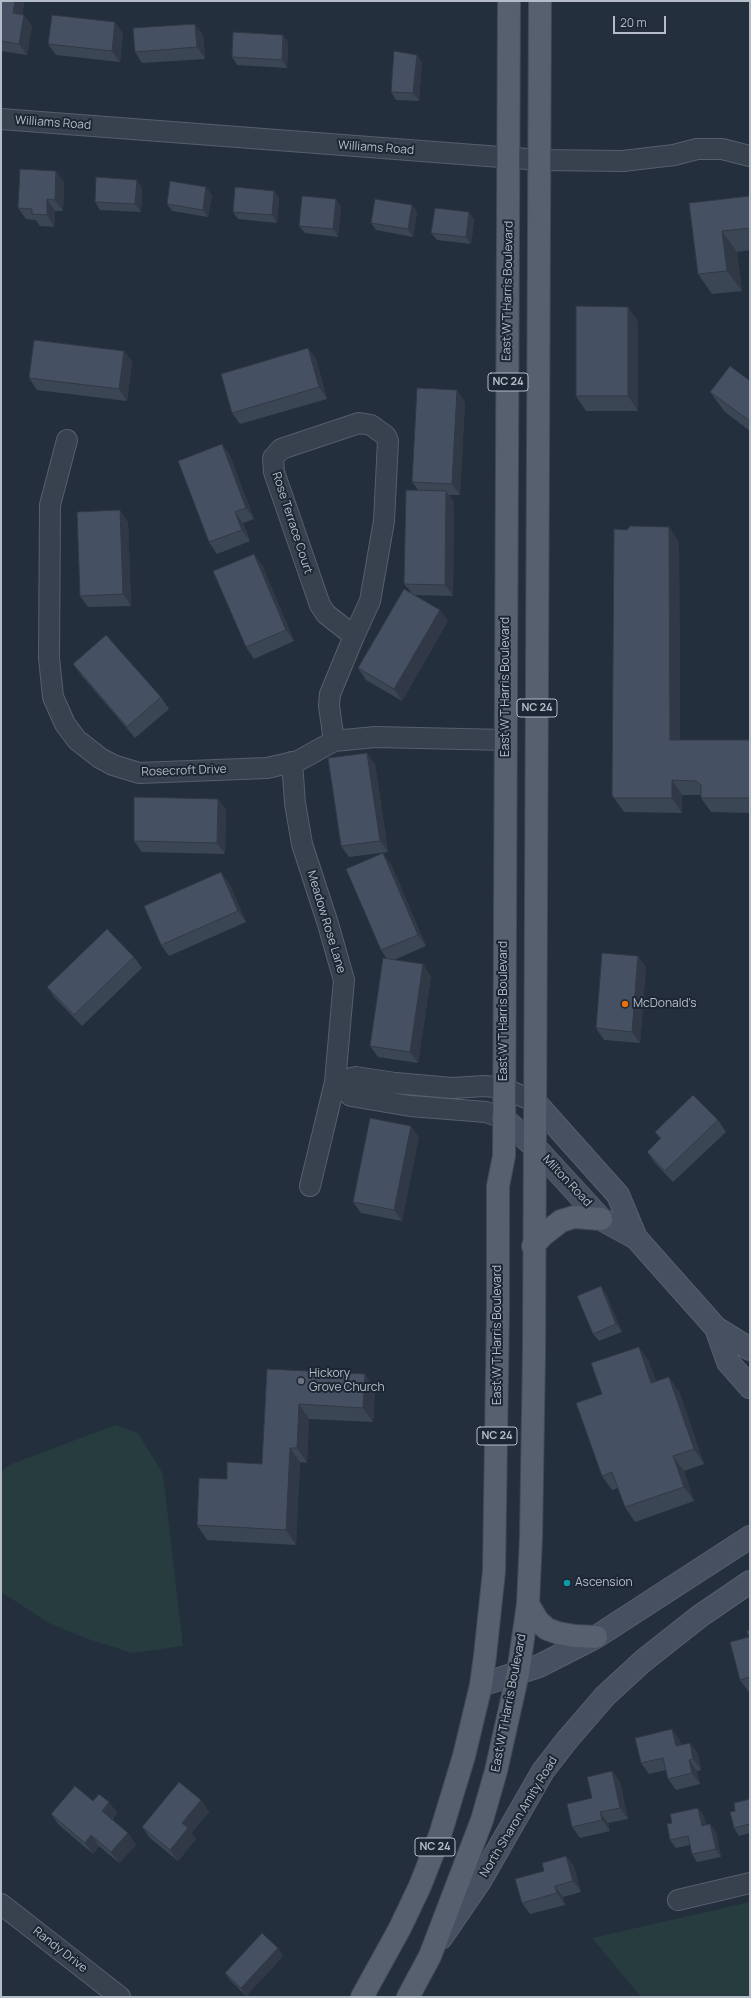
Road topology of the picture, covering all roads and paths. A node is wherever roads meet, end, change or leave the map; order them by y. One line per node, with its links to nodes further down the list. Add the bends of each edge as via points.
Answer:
1 (509, 1): 5 (main road, East W T Harris Boulevard / NC 24)
2 (540, 1): 6 (main road, East W T Harris Boulevard / NC 24)
3 (1, 119): 5 (street, Williams Road)
4 (750, 156): 6 (street, Williams Road, via 722,149 697,149 674,155 623,161)
5 (510, 159): 6 (street, Williams Road); 9 (main road, East W T Harris Boulevard / NC 24)
6 (540, 160): 14 (main road, East W T Harris Boulevard / NC 24)
7 (67, 440): 11 (street, Rosecroft Drive, via 50,505 49,658 53,697 64,724 77,740 100,758 139,773 267,768)
8 (354, 636): 8 (street, Rose Terrace Court, via 366,612 371,594 384,521 388,441 378,429 366,423 358,423 281,449 274,458 274,472 320,605 326,614); 10 (street, Rose Terrace Court, via 330,694)
9 (506, 740): 10 (street, Rosecroft Drive, via 375,737); 13 (main road, East W T Harris Boulevard / NC 24)
10 (334, 741): 11 (street, Rosecroft Drive, via 309,756)
11 (292, 762): 12 (street, Meadow Rose Lane, via 302,844 344,980)
12 (335, 1082): 13 (street, via 356,1077 452,1088); 15 (street, via 351,1096 410,1106 486,1112); 17 (street, Meadow Rose Lane)
13 (504, 1088): 14 (street); 15 (main road, East W T Harris Boulevard / NC 24)
14 (536, 1102): 16 (main road, East W T Harris Boulevard / NC 24); 19 (main road, Milton Road, via 618,1195)
15 (503, 1118): 16 (main road, Milton Road); 29 (main road, East W T Harris Boulevard / NC 24, via 504,1156 498,1186 494,1571)
16 (535, 1147): 18 (main road, Milton Road); 20 (main road, East W T Harris Boulevard / NC 24)
17 (310, 1186)
18 (601, 1219): 19 (main road, Milton Road); 20 (main road, via 574,1217 561,1221)
19 (636, 1238): 21 (main road, Milton Road)
20 (533, 1246): 26 (main road, East W T Harris Boulevard / NC 24, via 532,1522)
21 (716, 1328): 22 (main road, Milton Road); 23 (main road, Milton Road, via 728,1362)
22 (750, 1348)
23 (750, 1387)
24 (750, 1536): 27 (main road)
25 (750, 1582): 33 (main road, North Sharon Amity Road, via 693,1620 643,1661 605,1696 572,1734 543,1771 480,1881)
26 (528, 1604): 27 (main road, via 538,1621 547,1629 575,1636); 28 (main road, East W T Harris Boulevard / NC 24)
27 (596, 1637): 28 (main road, via 539,1666)
28 (518, 1673): 29 (main road); 33 (main road, East W T Harris Boulevard / NC 24, via 482,1820)
29 (481, 1685): 35 (main road, East W T Harris Boulevard / NC 24, via 464,1756 440,1836 400,1928)
30 (750, 1883): 31 (street)
31 (678, 1900)
32 (1, 1904): 34 (street, Randy Drive)
33 (430, 1956): 36 (main road, East W T Harris Boulevard / NC 24)
34 (120, 1997)
35 (362, 1997)
36 (408, 1997)

